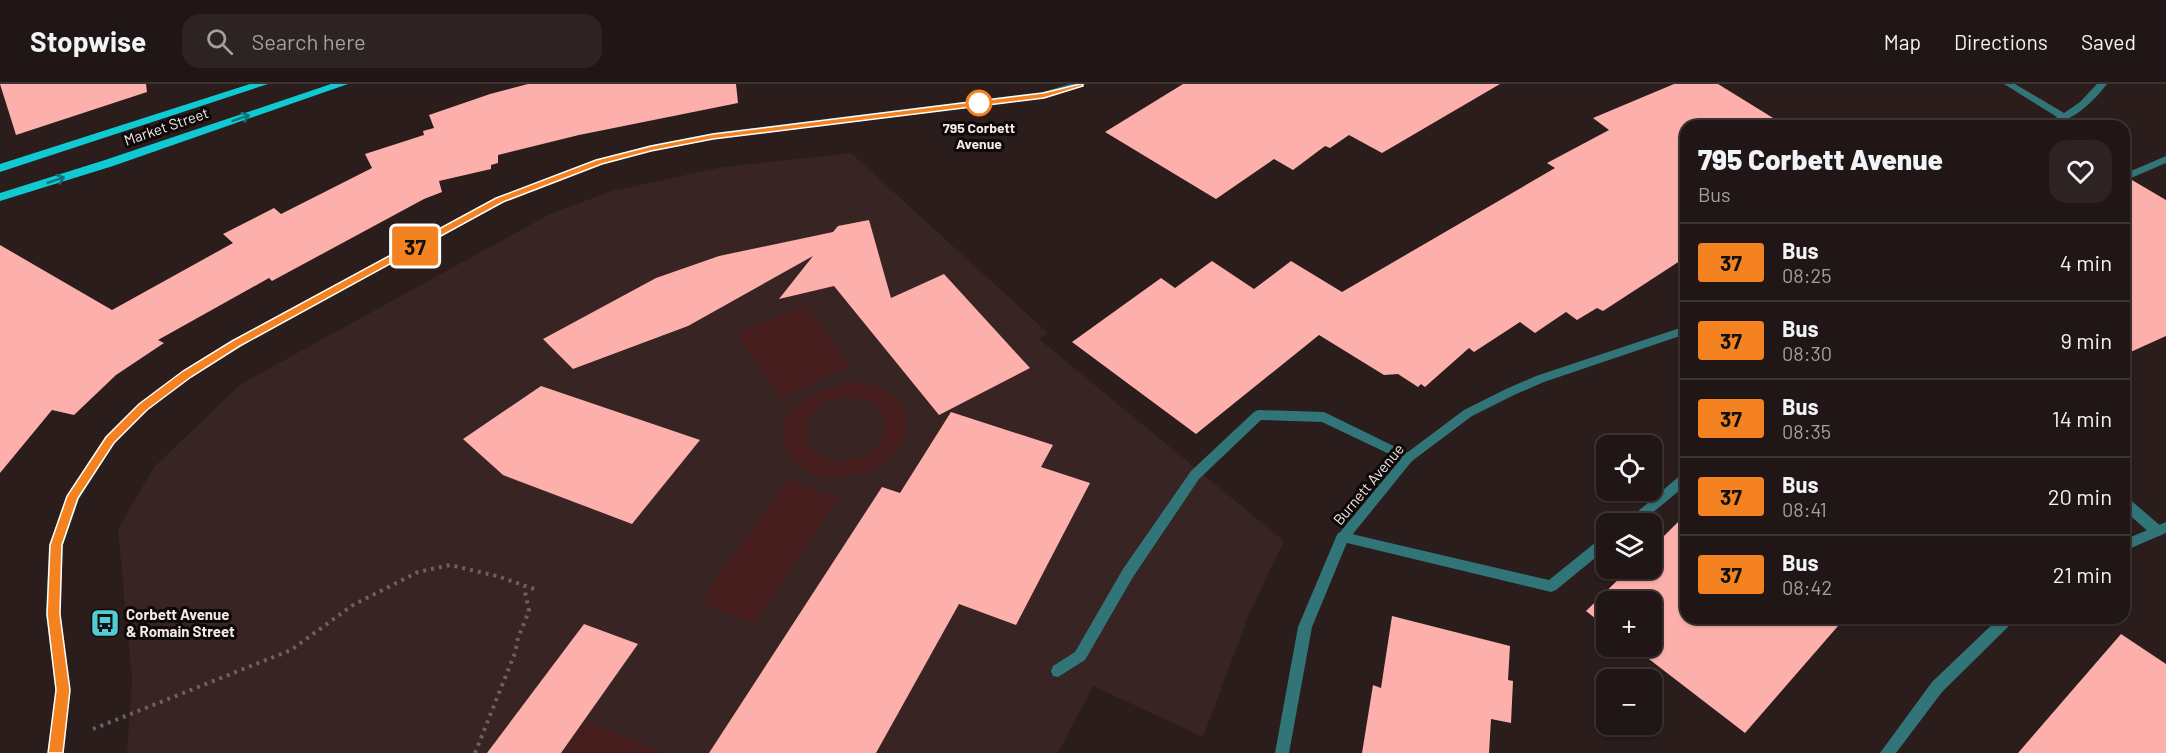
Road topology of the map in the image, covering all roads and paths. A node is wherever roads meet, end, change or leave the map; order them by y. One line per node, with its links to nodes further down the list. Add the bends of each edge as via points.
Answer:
1 (262, 84): 9 (main road, Market Street)
2 (342, 84): 11 (main road, Market Street, one-way to 2)
3 (1080, 84): 26 (street, via 1044,95 713,136 599,162 500,200 236,343 187,374 143,407 110,440 73,496 56,545 53,614 63,690)
4 (2009, 84): 6 (street)
5 (2102, 84): 6 (street, via 2091,99)
6 (2065, 118): 7 (street)
7 (2060, 120)
8 (2166, 159): 10 (street)
9 (0, 168)
10 (2130, 175)
11 (0, 197)
12 (1680, 332): 13 (street, Burnett Avenue, via 1510,392 1468,413)
13 (1408, 458): 18 (street, Burnett Avenue); 24 (street, via 1324,417 1258,415 1195,475 1128,573 1080,656)
14 (1680, 483): 16 (street)
15 (2130, 506): 17 (street)
16 (1643, 513)
17 (2162, 529): 19 (street)
18 (1343, 537): 20 (street, via 1551,586); 28 (street, Burnett Avenue, via 1305,627)
19 (2130, 543)
20 (1596, 550)
21 (524, 586): 22 (path); 25 (path, via 450,565 418,572 353,605 291,650); 27 (path, via 529,611)
22 (537, 590)
23 (2001, 624): 29 (street, via 1937,687)
24 (1058, 671)
25 (117, 720)
26 (56, 753)
27 (475, 753)
28 (1282, 753)
29 (1887, 753)

